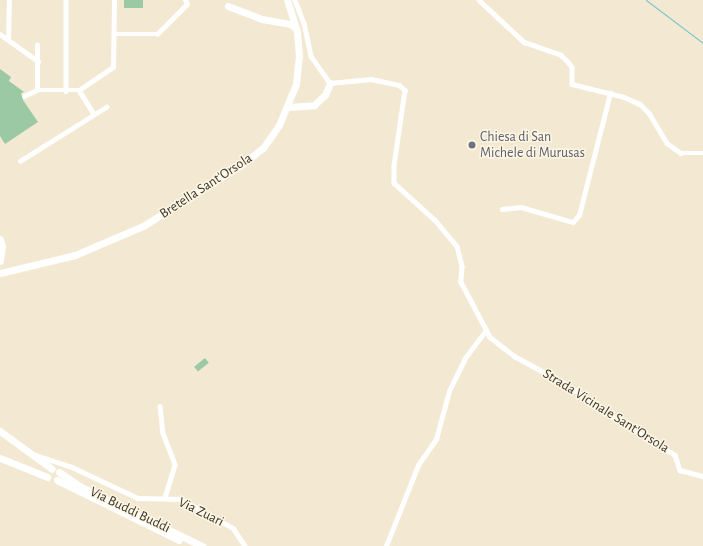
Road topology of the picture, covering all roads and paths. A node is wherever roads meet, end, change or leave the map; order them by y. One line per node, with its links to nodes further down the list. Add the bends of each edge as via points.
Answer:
1 (8, 0): 14 (street)
2 (66, 0): 20 (street)
3 (114, 0): 13 (street)
4 (185, 0): 13 (street, via 187,4 157,34)
5 (287, 0): 9 (main road, Bretella Sant'Orsola)
6 (295, 0): 17 (street, via 304,23 311,56)
7 (479, 0): 21 (street, via 524,42 561,55 572,67 572,84)
8 (229, 3): 10 (main road, via 262,19)
9 (291, 9): 10 (main road, via 288,17); 11 (main road, Bretella Sant'Orsola)
10 (282, 21): 11 (main road)
11 (296, 28): 22 (main road, Bretella Sant'Orsola, via 299,56)
12 (0, 34): 14 (street)
13 (114, 34): 19 (street, via 113,67)
14 (8, 40): 16 (street)
15 (37, 45): 16 (street)
16 (38, 61): 18 (street)
17 (330, 83): 24 (main road, via 320,100 310,106); 34 (street, Strada Vicinale Sant'Orsola, via 371,79 398,85 405,90 394,165 394,183 435,220 457,246 462,266 461,282)
18 (37, 90): 20 (street); 23 (street)
19 (79, 90): 20 (street); 27 (street)
20 (66, 91)
21 (610, 93): 28 (street, via 640,104 649,113 667,143 681,153); 30 (street, via 579,215 573,222 521,207)
22 (292, 95): 24 (main road); 26 (main road, Bretella Sant'Orsola)
23 (24, 96)
24 (302, 105): 26 (main road)
25 (106, 107): 27 (street)
26 (288, 107): 33 (main road, Bretella Sant'Orsola, via 263,148 161,216 75,255)
27 (94, 114): 29 (street)
28 (703, 153)
29 (20, 161)
30 (502, 209)
31 (0, 239): 32 (main road)
32 (0, 261)
33 (0, 273)
34 (486, 330): 41 (street, Strada Vicinale Sant'Orsola, via 514,356 568,385 616,419 675,455 680,470); 48 (street, via 464,358 449,391 436,439 418,465)
35 (160, 406): 44 (street, via 163,433 175,465)
36 (0, 431): 37 (main road)
37 (35, 455): 39 (main road); 44 (street, Via Zuari, via 72,467 138,498)
38 (0, 458): 42 (main road)
39 (52, 469): 40 (main road); 42 (main road, via 47,473)
40 (59, 472): 43 (main road); 46 (main road, Via Buddi Buddi, via 80,486)
41 (703, 476)
42 (47, 477): 43 (main road, via 51,481)
43 (57, 480): 45 (main road, Via Buddi Buddi)
44 (165, 497): 47 (street, Via Zuari, via 181,499 217,518 232,528)
45 (191, 546)
46 (202, 546)
47 (245, 546)
48 (386, 546)

